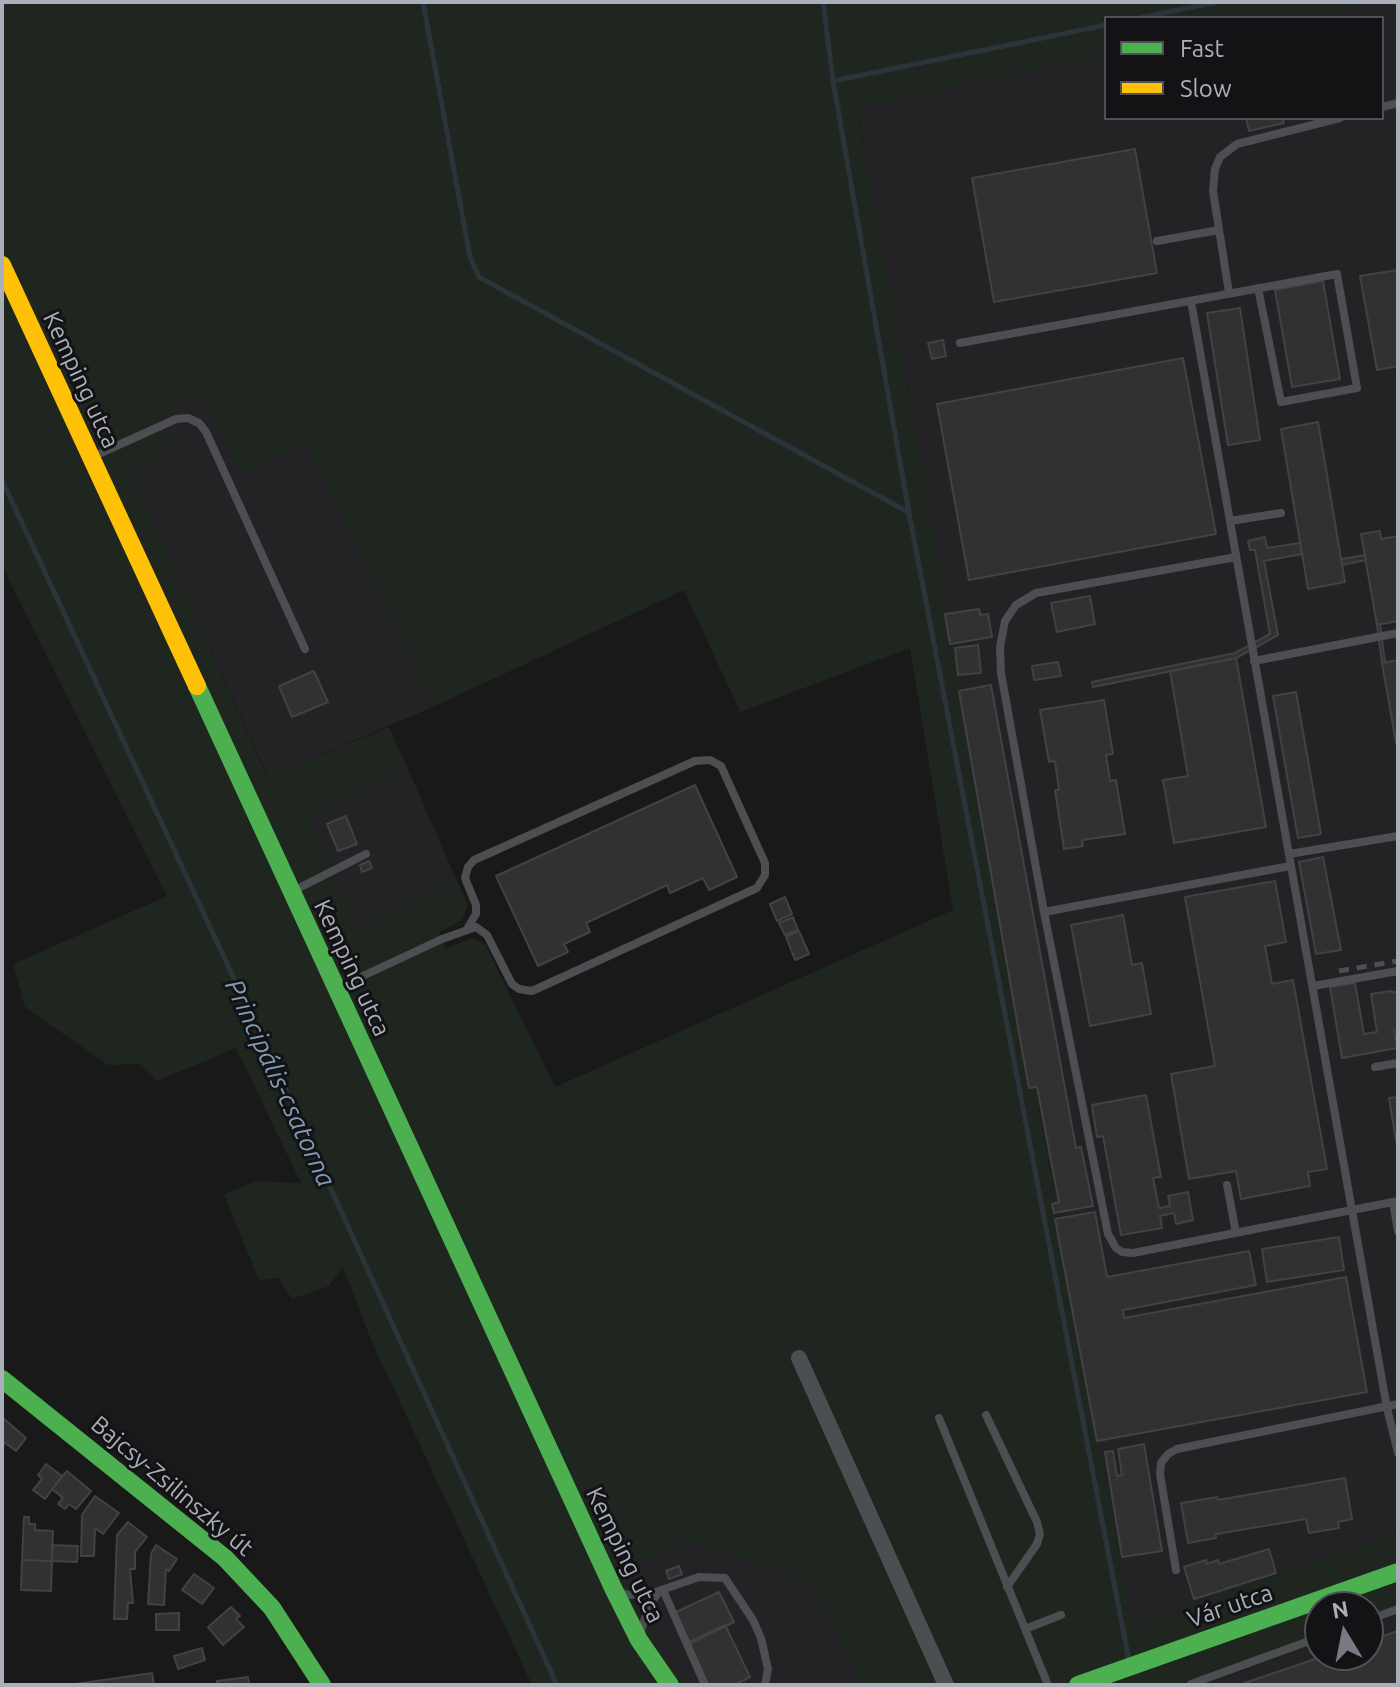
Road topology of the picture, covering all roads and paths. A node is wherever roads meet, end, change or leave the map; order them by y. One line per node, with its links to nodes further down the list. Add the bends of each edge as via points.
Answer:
1 (1332, 120): 2 (lane, via 1226,150 1214,177)
2 (1219, 230): 3 (lane); 6 (lane)
3 (1157, 241)
4 (2, 265): 9 (main road, Kemping utca)
5 (1258, 288): 5 (lane, via 1337,274 1357,388 1281,402); 6 (lane)
6 (1229, 293): 7 (lane)
7 (1191, 301): 8 (lane); 11 (lane)
8 (960, 343)
9 (90, 457): 14 (lane, via 176,419 199,423); 20 (main road, Kemping utca)
10 (1281, 513): 11 (lane)
11 (1230, 521): 12 (lane)
12 (1236, 557): 15 (lane); 21 (lane, via 1036,593 1016,605 1005,621 1001,673)
13 (1398, 633): 15 (lane)
14 (305, 649)
15 (1254, 661): 18 (lane)
16 (1398, 836): 18 (lane)
17 (366, 854): 20 (lane)
18 (1289, 854): 19 (lane)
19 (1290, 866): 21 (lane); 24 (lane)
20 (291, 892): 25 (main road, Kemping utca)
21 (1044, 912): 32 (lane, via 1111,1241 1122,1252 1133,1253)
22 (467, 929): 22 (lane, via 484,931 512,984 532,991 757,888 765,863 721,766 695,761 474,860 465,878 476,914); 25 (lane)
23 (1398, 971): 24 (lane)
24 (1313, 986): 30 (lane)
25 (335, 989): 43 (main road, Kemping utca)
26 (1398, 1063): 27 (lane)
27 (1375, 1067)
28 (1227, 1185): 32 (lane)
29 (1396, 1202): 30 (lane); 31 (lane)
30 (1353, 1209): 32 (lane); 36 (lane)
31 (1398, 1231)
32 (1236, 1233)
33 (799, 1358): 54 (street)
34 (2, 1379): 50 (main road, Bajcsy-Zsilinszky út, via 225,1558 272,1608)
35 (1398, 1404): 36 (lane)
36 (1387, 1408): 39 (lane); 40 (lane, via 1168,1454 1160,1474)
37 (986, 1415): 42 (lane, via 1040,1534)
38 (939, 1418): 42 (lane)
39 (1398, 1453)
40 (1176, 1570)
41 (1398, 1572): 56 (main road, Vár utca)
42 (1007, 1587): 46 (lane)
43 (614, 1590): 44 (lane, via 628,1595); 47 (main road, Kemping utca)
44 (660, 1591): 47 (lane, via 649,1606); 52 (lane); 53 (lane, via 705,1576 729,1582 761,1638 768,1669)
45 (1061, 1615): 46 (lane)
46 (1025, 1629): 55 (lane)
47 (639, 1640): 51 (main road, Kemping utca)
48 (1304, 1643): 49 (lane)
49 (1191, 1684)
50 (322, 1685)
51 (670, 1685)
52 (705, 1685)
53 (765, 1685)
54 (946, 1685)
55 (1048, 1685)
56 (1078, 1685)

